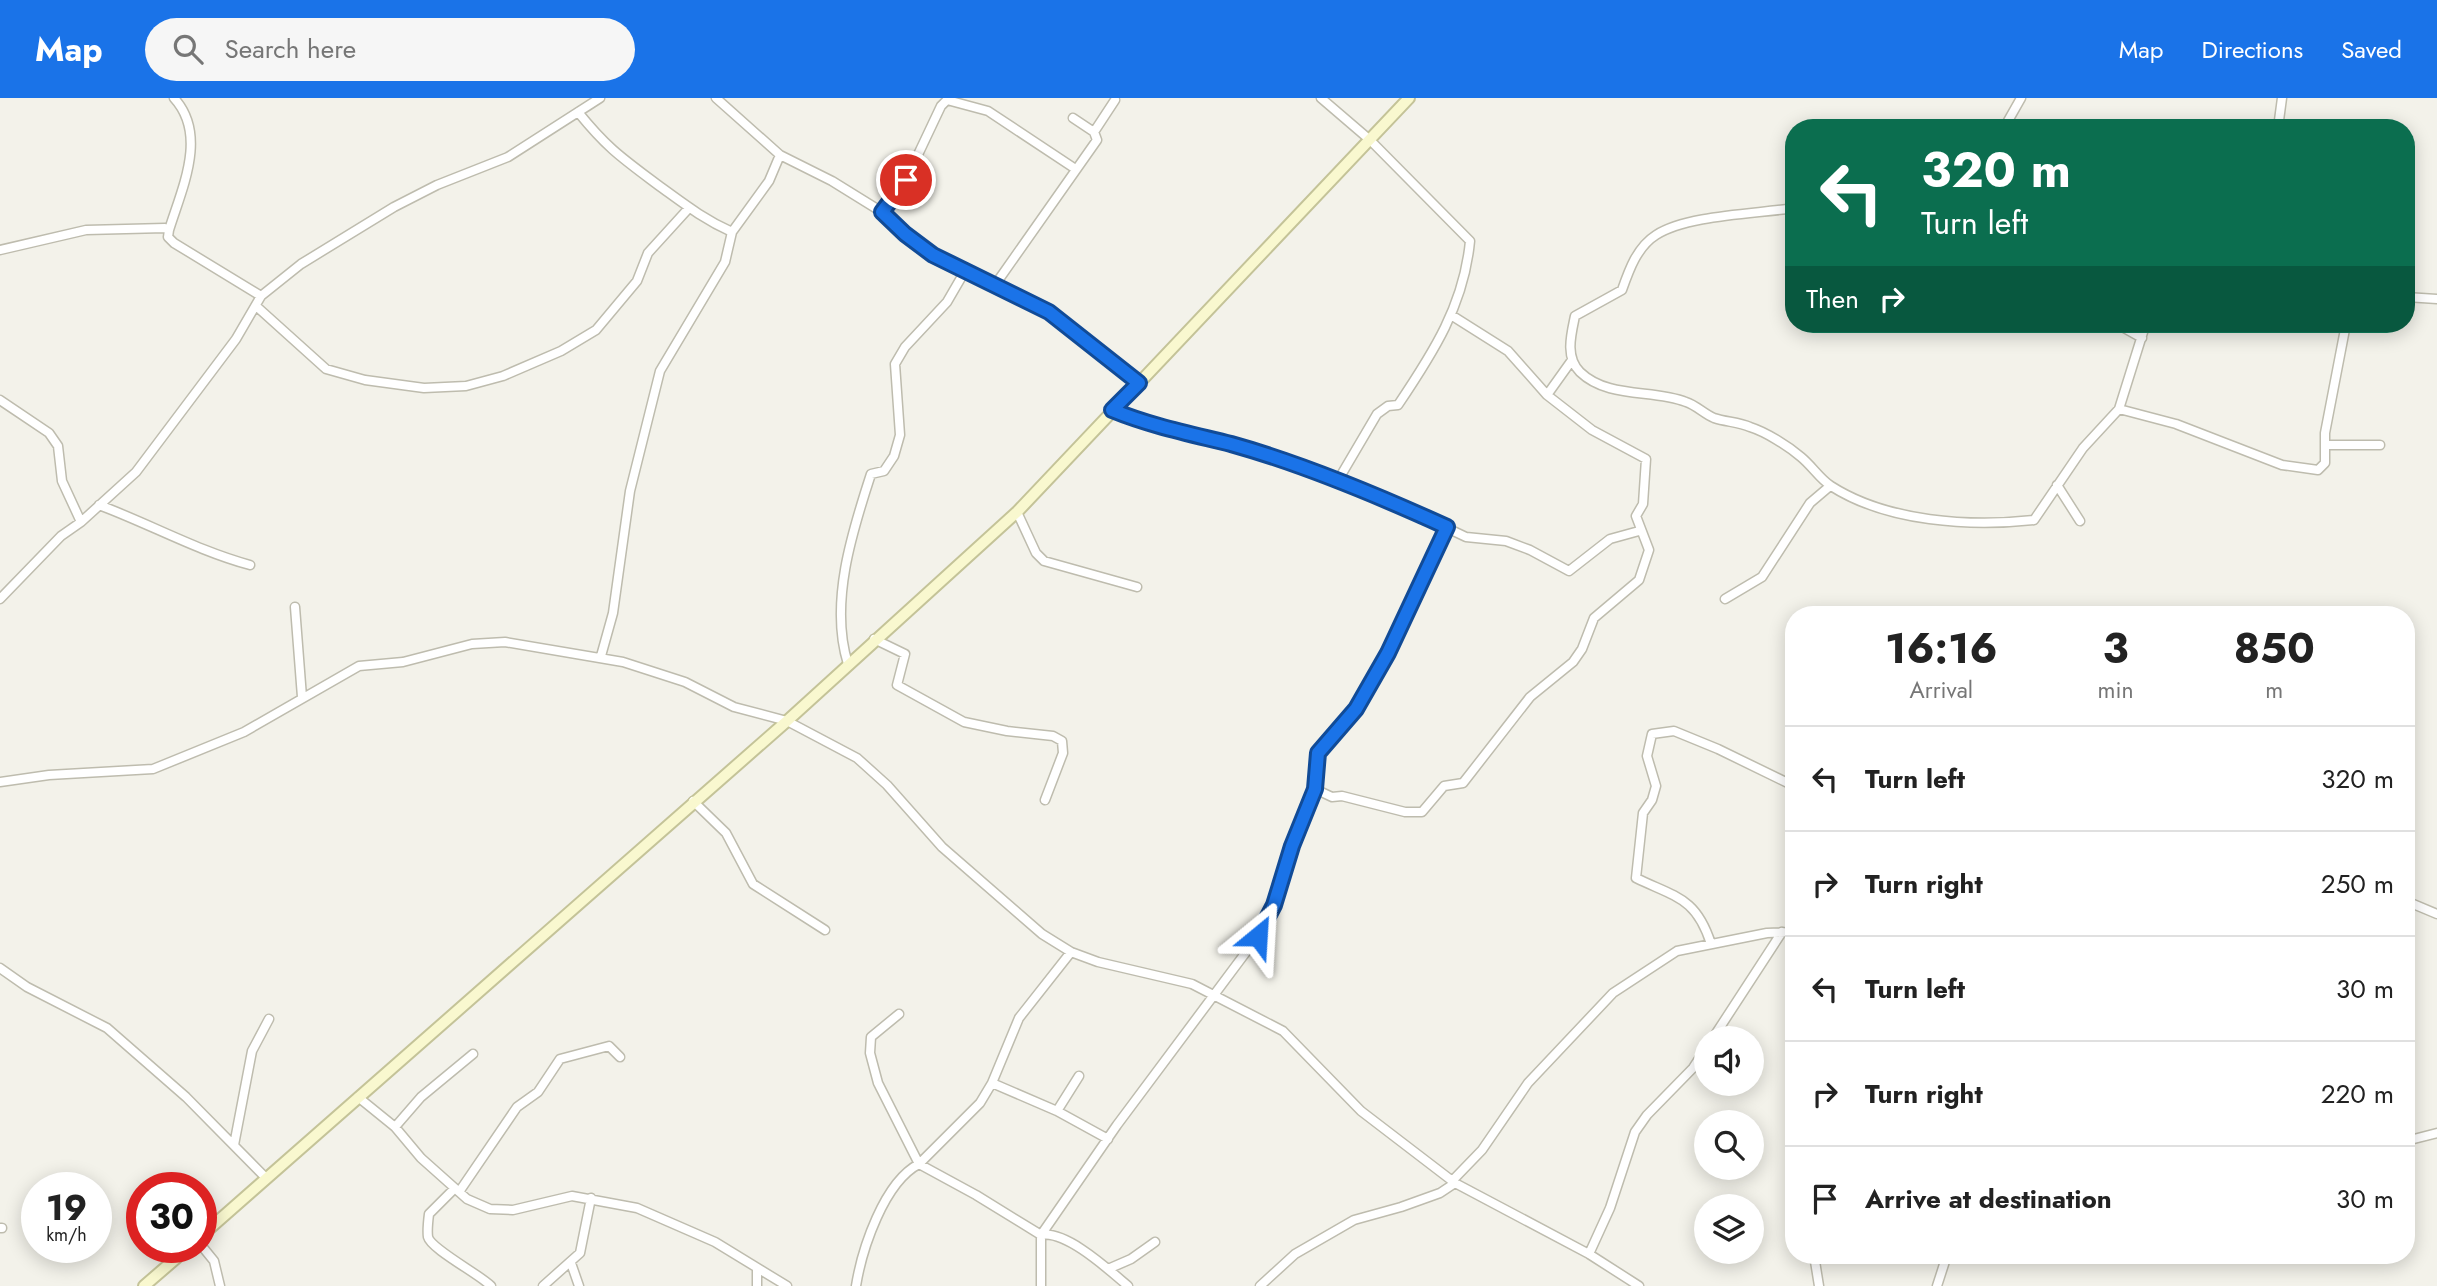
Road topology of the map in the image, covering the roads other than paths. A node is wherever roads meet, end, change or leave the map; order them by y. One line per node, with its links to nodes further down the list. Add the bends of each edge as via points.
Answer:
1 (174, 98): 20 (street, via 190,120 192,132)
2 (600, 98): 9 (street)
3 (716, 98): 15 (street)
4 (1321, 98): 14 (street)
5 (1409, 98): 14 (main road)
6 (2021, 98): 11 (street)
7 (2282, 98): 12 (street)
8 (1115, 100): 13 (street)
9 (578, 112): 17 (street, via 606,147); 25 (street, via 508,157 394,207 301,264)
10 (1073, 118): 13 (street)
11 (2009, 119)
12 (2279, 119)
13 (1094, 132): 16 (street, via 1097,140)
14 (1370, 140): 29 (street, via 1470,241); 35 (main road)
15 (780, 155): 19 (street); 21 (street, via 769,181)
16 (1074, 168): 19 (street, via 988,111 947,100 906,180); 24 (street)
17 (688, 209): 21 (street); 28 (street, via 648,253 637,281 596,330 561,351 467,386 424,388 326,369)
18 (1785, 209): 34 (street, via 1720,217 1656,234 1630,267 1622,290 1575,316)
19 (882, 212): 23 (street, via 933,255)
20 (169, 230): 22 (street, via 86,230); 25 (street, via 174,243)
21 (732, 232): 57 (street, via 725,262 660,371 630,491 613,613)
22 (0, 250)
23 (965, 271): 24 (street); 58 (street, via 947,302 895,364 900,435 884,471 872,474 858,514 842,593 841,643)
24 (995, 285): 35 (street, via 1049,312)
25 (261, 296): 28 (street)
26 (2415, 298): 27 (street)
27 (2437, 299)
28 (256, 306): 45 (street, via 136,472)
29 (1451, 315): 36 (street, via 1508,351); 42 (street, via 1440,343 1398,405 1377,414)
30 (2133, 333): 33 (street)
31 (2143, 333): 33 (street)
32 (2344, 333): 40 (street)
33 (2142, 338): 38 (street)
34 (1572, 360): 36 (street); 44 (street, via 1594,382 1686,401 1714,418 1752,427 1800,456)
35 (1139, 383): 39 (main road)
36 (1547, 395): 50 (street, via 1592,430 1646,459 1643,504 1636,516)
37 (0, 400): 48 (street, via 49,433 58,446 62,481)
38 (2119, 409): 40 (street, via 2176,424 2282,465 2313,471 2322,468); 43 (street, via 2082,448)
39 (1112, 410): 42 (street, via 1148,424 1231,444); 46 (main road)
40 (2325, 445): 41 (street)
41 (2380, 445)
42 (1336, 482): 49 (street, via 1390,500)
43 (2057, 485): 44 (street, via 2034,520 1999,523 1906,514); 47 (street)
44 (1830, 486): 54 (street, via 1811,503 1762,577)
45 (99, 505): 48 (street); 51 (street)
46 (1017, 512): 52 (street, via 1044,561); 56 (main road)
47 (2080, 521)
48 (81, 522): 53 (street, via 61,536)
49 (1447, 527): 50 (street, via 1466,537 1506,541 1569,571 1610,539); 63 (street, via 1388,653 1356,709 1318,753)
50 (1639, 531): 63 (street, via 1649,550 1639,580 1594,618 1573,662 1530,697 1463,783 1444,786 1422,812 1332,797)
51 (250, 565)
52 (1137, 587)
53 (0, 599)
54 (1725, 599)
55 (295, 607): 59 (street)
56 (874, 639): 58 (main road); 64 (street, via 905,654 897,685 964,722 1062,741 1063,753)
57 (601, 656): 59 (street, via 505,642 472,644 403,662 359,666); 60 (street, via 685,682 734,707)
58 (848, 664): 60 (main road)
59 (302, 697): 61 (street, via 244,732 153,769)
60 (787, 721): 65 (main road); 71 (street, via 857,758 942,847 1042,934)
61 (0, 782)
62 (1785, 782): 70 (street, via 1674,731 1652,734 1647,757 1656,786 1643,813 1636,878 1670,890 1702,918)
63 (1315, 789): 73 (street, via 1274,905 1258,936)
64 (1045, 800)
65 (693, 801): 68 (street, via 726,833 753,884); 82 (main road)
66 (2415, 905): 67 (street)
67 (2437, 914)
68 (825, 930)
69 (1782, 932): 70 (street); 76 (street)
70 (1711, 944): 91 (street, via 1677,951 1613,993 1528,1083)
71 (1071, 952): 73 (street, via 1192,984); 81 (street, via 1018,1018)
72 (0, 968): 88 (street, via 107,1028)
73 (1213, 996): 86 (street); 91 (street, via 1283,1031 1361,1111)
74 (899, 1014): 89 (street, via 871,1037 870,1053 878,1083)
75 (269, 1020): 88 (street, via 252,1051)
76 (1721, 1026)
77 (473, 1054): 84 (street, via 421,1097)
78 (620, 1056): 92 (street, via 609,1046 560,1059 538,1091 517,1107)
79 (1694, 1066): 97 (street, via 1635,1132)
80 (1079, 1076): 83 (street)
81 (992, 1083): 83 (street); 89 (street, via 981,1103)
82 (358, 1097): 84 (street); 90 (main road)
83 (1057, 1111): 86 (street)
84 (395, 1127): 92 (street)
85 (2437, 1133): 87 (street)
86 (1108, 1139): 95 (street)
87 (2415, 1139)
88 (234, 1145): 90 (street)
89 (919, 1164): 95 (street); 112 (street, via 910,1169 876,1217 862,1252)
90 (266, 1178): 94 (main road)
91 (1454, 1182): 97 (street); 115 (street, via 1440,1193 1354,1220 1295,1254)
92 (457, 1190): 93 (street, via 490,1209 513,1210 572,1195); 107 (street, via 429,1214 428,1238)
93 (591, 1198): 100 (street, via 585,1241); 104 (street, via 637,1208 715,1242)
94 (217, 1222)
95 (1041, 1235): 103 (street, via 1050,1233 1074,1245); 113 (street)
96 (1154, 1242): 103 (street)
97 (1589, 1254): 116 (street)
98 (171, 1263): 105 (main road)
99 (214, 1263): 106 (street)
100 (572, 1263): 108 (street); 109 (street)
101 (1815, 1264): 117 (street)
102 (1944, 1264): 118 (street)
103 (1108, 1269): 114 (street)
104 (757, 1270): 110 (street); 111 (street)
105 (144, 1286)
106 (220, 1286)
107 (491, 1286)
108 (543, 1286)
109 (579, 1286)
110 (757, 1286)
111 (786, 1286)
112 (856, 1286)
113 (1041, 1286)
114 (1128, 1286)
115 (1260, 1286)
116 (1639, 1286)
117 (1819, 1286)
118 (1937, 1286)

